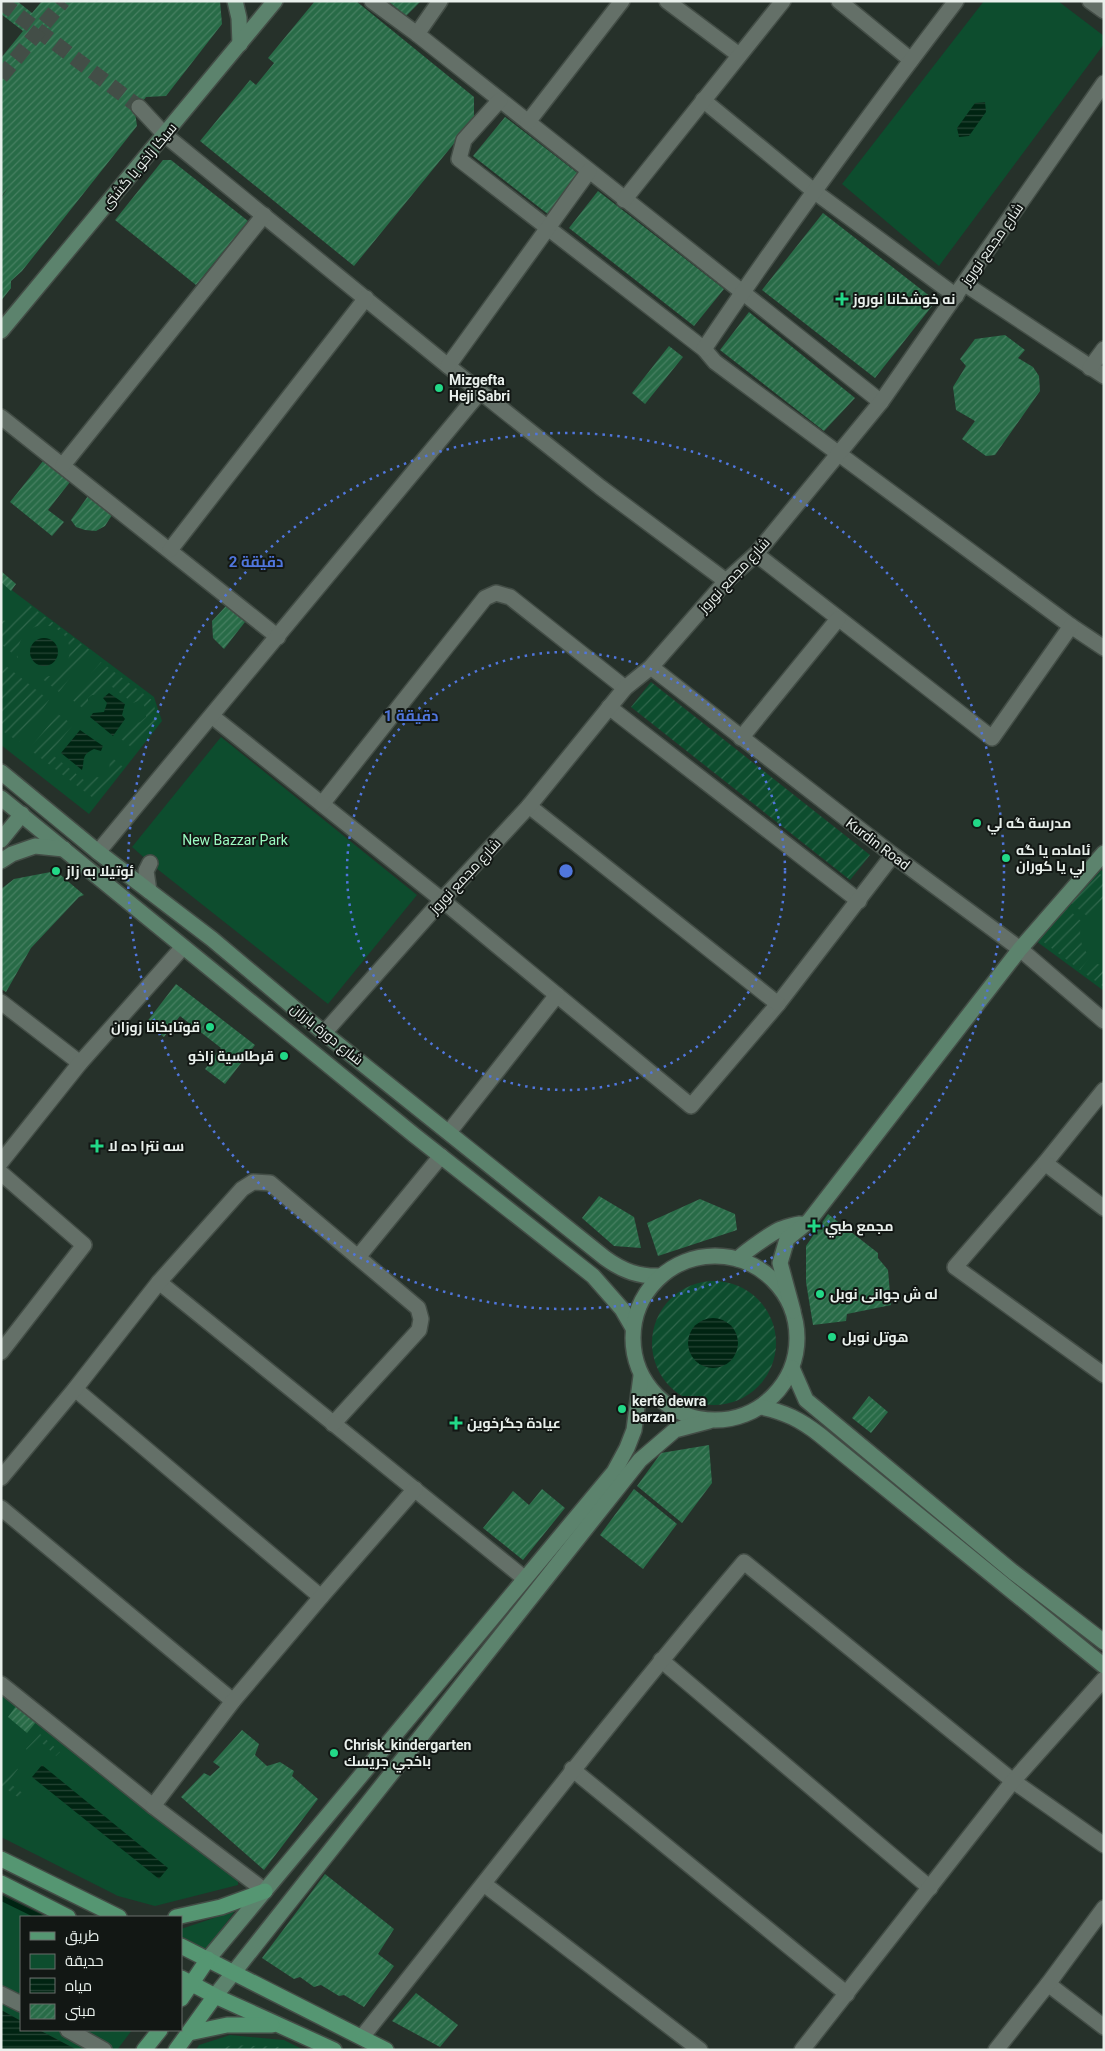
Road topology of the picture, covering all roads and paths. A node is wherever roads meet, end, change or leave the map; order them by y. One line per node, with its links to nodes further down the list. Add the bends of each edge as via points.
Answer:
1 (235, 1): 13 (main road)
2 (276, 1): 13 (main road, سیکا زاخو یا گشتى)
3 (372, 1): 12 (street)
4 (440, 1): 12 (street)
5 (622, 1): 20 (street)
6 (667, 1): 14 (street)
7 (783, 1): 14 (street)
8 (839, 1): 15 (street)
9 (956, 1): 15 (street)
10 (1090, 1): 11 (street)
11 (1104, 11)
12 (417, 34): 17 (street)
13 (240, 44): 21 (main road, سیکا زاخو یا گشتى)
14 (739, 55): 18 (street)
15 (911, 60): 23 (street)
16 (1104, 83): 27 (street, شارع مجمع نوروز)
17 (500, 100): 20 (street); 26 (street, via 464,140 459,159)
18 (703, 100): 23 (street); 24 (street)
19 (139, 107): 21 (street)
20 (528, 122): 22 (street)
21 (165, 135): 25 (street); 30 (main road, سیکا زاخو یا گشتى)
22 (589, 171): 24 (street); 26 (street)
23 (815, 192): 27 (street); 28 (street)
24 (624, 200): 28 (street)
25 (264, 215): 29 (street); 40 (street)
26 (548, 228): 31 (street); 33 (street)
27 (960, 290): 34 (street); 37 (street, شارع مجمع نوروز)
28 (743, 291): 31 (street); 37 (street)
29 (366, 298): 33 (street); 41 (street)
30 (1, 331)
31 (704, 349): 39 (street, via 715,362)
32 (1104, 349): 34 (street)
33 (448, 366): 36 (street)
34 (1090, 368): 35 (street)
35 (1104, 376)
36 (480, 392): 43 (street); 46 (street)
37 (881, 402): 39 (street, شارع مجمع نوروز)
38 (1, 417): 40 (street)
39 (838, 454): 42 (street, شارع مجمع نوروز); 45 (street)
40 (63, 465): 41 (street)
41 (170, 550): 46 (street)
42 (756, 554): 43 (street, شارع مجمع نوروز); 44 (street)
43 (726, 582): 48 (street, شارع مجمع نوروز)
44 (838, 619): 45 (street, via 992,738); 52 (street)
45 (1071, 626): 47 (street)
46 (278, 637): 51 (street)
47 (1104, 648)
48 (651, 667): 49 (street, شارع مجمع نوروز); 52 (street, Kurdin Road)
49 (625, 688): 50 (street, شارع مجمع نوروز); 55 (street, via 510,597 496,593 485,598)
50 (609, 707): 56 (street, شارع مجمع نوروز); 67 (street)
51 (212, 717): 55 (street); 60 (street)
52 (740, 738): 62 (street, Kurdin Road)
53 (1, 772): 60 (main road, شارع دورة بارزان)
54 (1, 798): 57 (main road, شارع دورة بارزان)
55 (322, 804): 66 (street)
56 (529, 806): 66 (street, شارع مجمع نوروز); 72 (street)
57 (22, 814): 58 (main road); 59 (main road, شارع دورة بارزان)
58 (1, 840)
59 (64, 849): 63 (main road, via 35,846); 68 (main road, شارع دورة بارزان)
60 (98, 852): 65 (main road, شارع دورة بارزان)
61 (1104, 853): 69 (main road)
62 (893, 855): 67 (street); 69 (street, Kurdin Road)
63 (1, 861)
64 (150, 863): 65 (street, via 146,871)
65 (149, 891): 74 (main road, شارع دورة بارزان)
66 (442, 900): 70 (street); 74 (street, شارع مجمع نوروز)
67 (859, 901): 72 (street)
68 (184, 948): 75 (street); 78 (main road, شارع دورة بارزان)
69 (1020, 949): 73 (street, Kurdin Road); 83 (main road)
70 (557, 995): 72 (street, via 691,1106); 77 (street)
71 (1, 1002): 75 (street)
72 (778, 1004)
73 (1104, 1021)
74 (324, 1033): 77 (main road, شارع دورة بارزان)
75 (80, 1063): 79 (street)
76 (1104, 1090): 80 (street)
77 (449, 1132): 86 (main road, شارع دورة بارزان, via 615,1265 637,1275)
78 (441, 1156): 84 (street); 89 (main road, شارع دورة بارزان, via 593,1276 622,1308)
79 (1, 1162)
80 (1045, 1163): 82 (street); 92 (street, via 955,1267)
81 (1, 1173): 90 (street, via 84,1245)
82 (1104, 1208)
83 (809, 1221): 85 (main road, via 780,1230); 88 (main road, via 787,1239 780,1262)
84 (358, 1257): 87 (street, via 270,1183 253,1182 242,1189); 97 (street, via 418,1308 421,1319 419,1330 411,1341)
85 (738, 1259): 86 (main road, via 698,1258 679,1264); 88 (main road, via 772,1278)
86 (661, 1276): 89 (main road, via 640,1304)
87 (159, 1282): 94 (street); 97 (street)
88 (793, 1311): 91 (main road, via 798,1330)
89 (633, 1328): 93 (main road, via 634,1357)
90 (1, 1352)
91 (792, 1368): 95 (main road, via 785,1384); 103 (main road, via 806,1400 1013,1572)
92 (1104, 1375)
93 (641, 1376): 96 (main road, via 668,1407 688,1417); 101 (main road, via 634,1430 628,1448 614,1472)
94 (75, 1389): 98 (street); 102 (street)
95 (761, 1407): 96 (main road, via 745,1416); 105 (main road, via 799,1419)
96 (709, 1421): 124 (main road, via 675,1430 640,1460)
97 (334, 1424): 99 (street)
98 (1, 1478)
99 (415, 1489): 101 (street); 102 (street)
100 (1, 1508): 108 (street)
101 (524, 1578): 117 (main road)
102 (320, 1597): 108 (street)
103 (1104, 1642)
104 (661, 1660): 109 (street); 110 (street, via 744,1562); 116 (street)
105 (1104, 1666)
106 (1104, 1679): 110 (street)
107 (1, 1684): 111 (street)
108 (234, 1701): 111 (street)
109 (572, 1769): 115 (street); 128 (street)
110 (1012, 1781): 112 (street); 116 (street)
111 (153, 1806): 117 (street)
112 (1104, 1845)
113 (1, 1859): 120 (main road)
114 (1, 1883): 119 (main road)
115 (484, 1884): 136 (street); 142 (street)
116 (930, 1888): 128 (street)
117 (265, 1891): 121 (main road, via 221,1907); 123 (main road)
118 (1104, 1908): 126 (street)
119 (66, 1916)
120 (117, 1916)
121 (180, 1916)
122 (182, 1946): 123 (main road)
123 (208, 1959): 124 (main road); 125 (main road)
124 (234, 1972): 130 (main road); 136 (main road)
125 (186, 1981): 129 (main road); 130 (main road)
126 (1048, 1984): 132 (street); 144 (street)
127 (1, 1994): 131 (street)
128 (847, 1994): 143 (street)
129 (182, 1995)
130 (215, 1996): 133 (main road); 137 (main road)
131 (20, 2004)
132 (1104, 2027)
133 (286, 2028): 137 (main road, via 247,2024 208,2028); 140 (main road)
134 (70, 2031): 138 (street)
135 (159, 2031): 139 (main road)
136 (362, 2037): 141 (main road)
137 (182, 2042)
138 (104, 2050)
139 (144, 2050)
140 (334, 2050)
141 (386, 2050)
142 (700, 2050)
143 (802, 2050)
144 (996, 2050)

